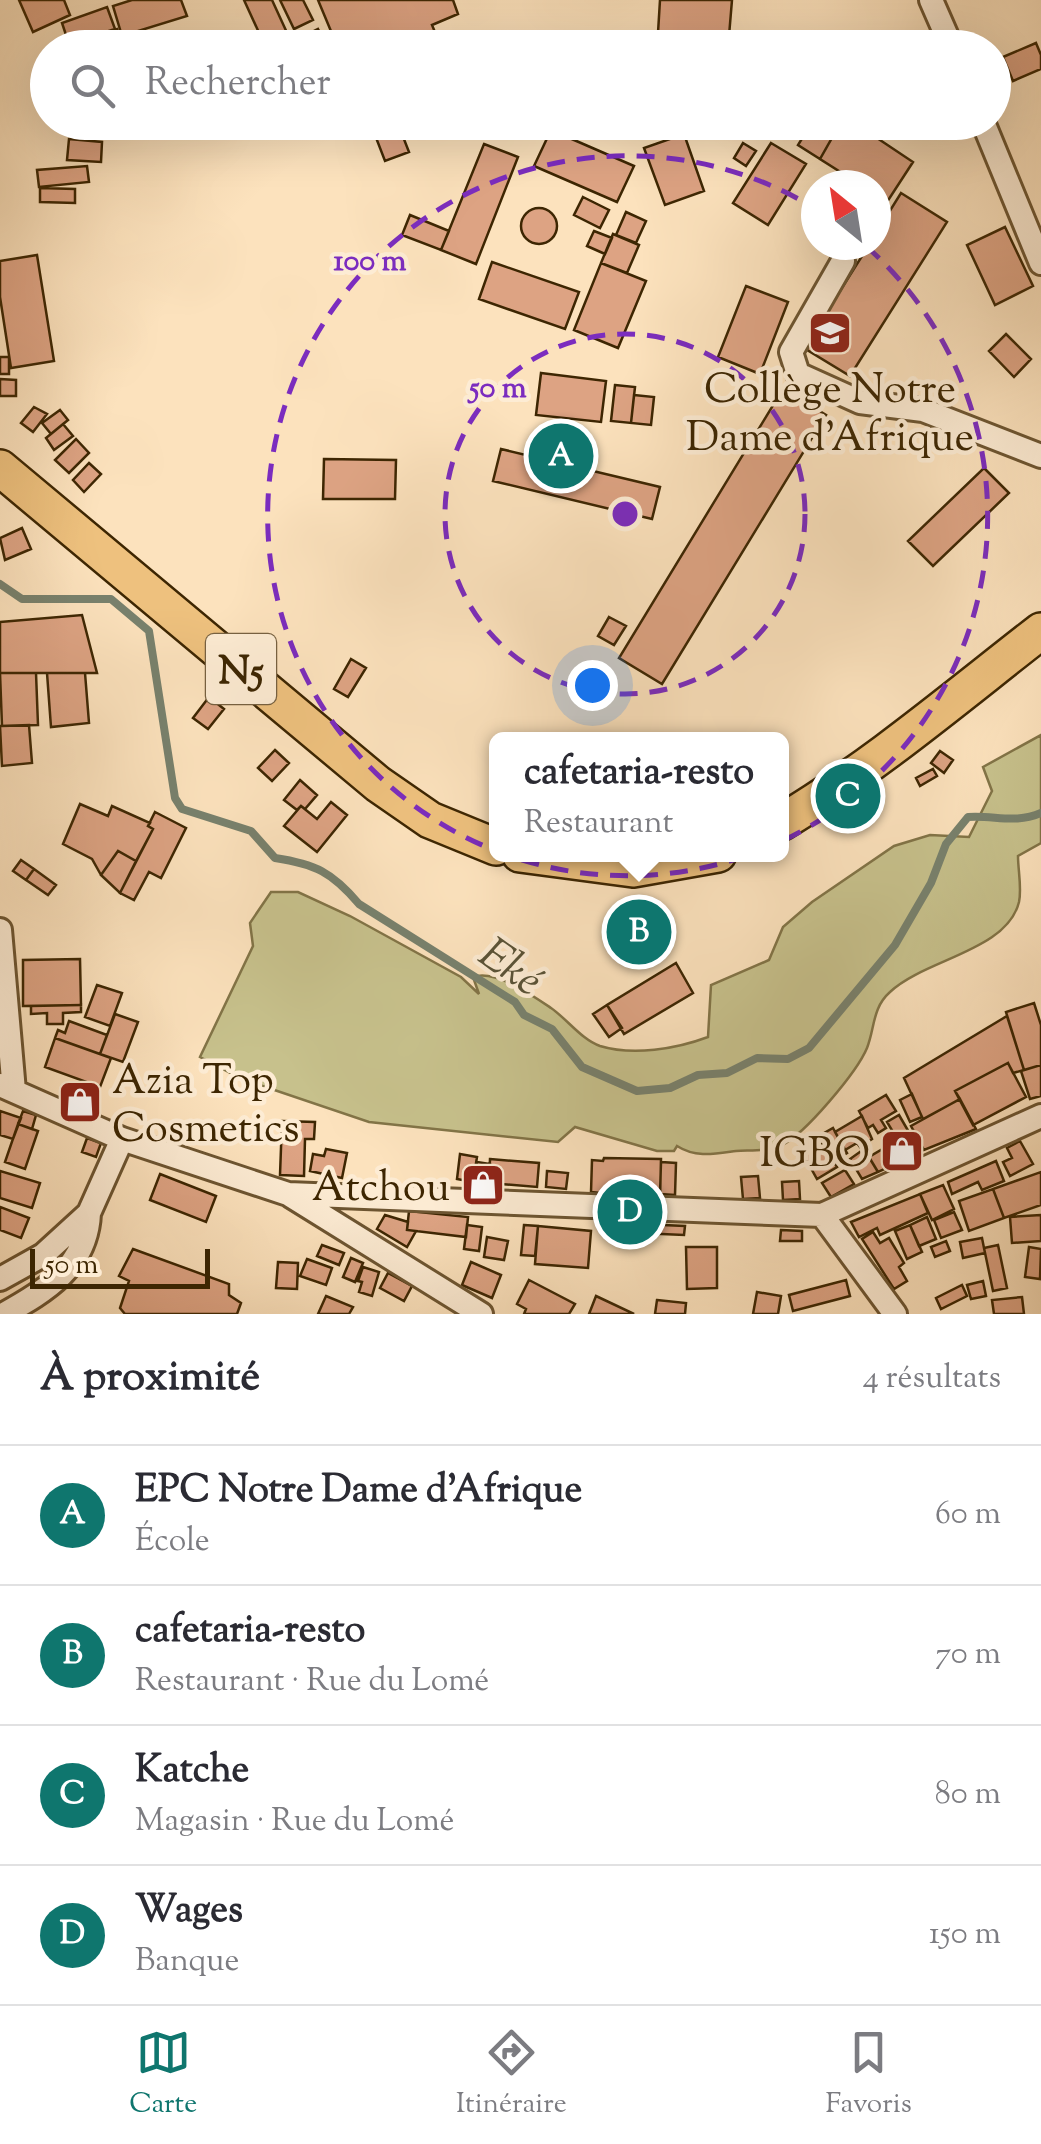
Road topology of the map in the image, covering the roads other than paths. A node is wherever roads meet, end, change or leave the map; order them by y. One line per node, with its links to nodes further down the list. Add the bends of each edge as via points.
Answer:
1 (931, 0): 2 (street)
2 (944, 30)
3 (990, 140): 5 (street)
4 (843, 260): 6 (street, via 790,352 798,374 860,402 924,410)
5 (1041, 263)
6 (1041, 456)
7 (0, 468): 10 (main road, N5, via 378,784 430,820)
8 (1041, 631): 9 (main road)
9 (789, 818)
10 (489, 844)
11 (585, 862): 12 (main road, via 633,868)
12 (669, 862)
13 (0, 930): 14 (street)
14 (7, 1088): 16 (street)
15 (1041, 1116): 19 (street)
16 (122, 1139): 17 (street); 18 (street)
17 (288, 1194): 19 (street); 22 (street)
18 (89, 1213): 20 (street, via 43,1256); 21 (street, via 70,1267)
19 (822, 1215): 23 (street)
20 (0, 1279)
21 (4, 1314)
22 (480, 1314)
23 (894, 1314)

